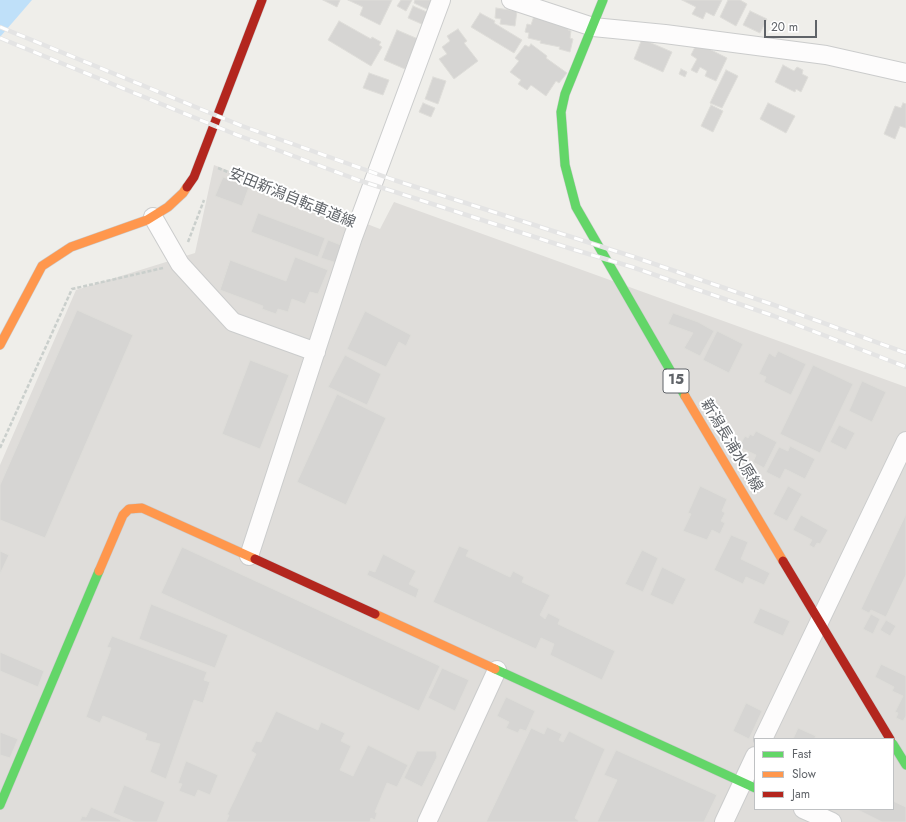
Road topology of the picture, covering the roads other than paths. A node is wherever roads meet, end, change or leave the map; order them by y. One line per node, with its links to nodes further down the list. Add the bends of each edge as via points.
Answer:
1 (262, 0): 7 (street, via 194,177 178,198)
2 (441, 0): 9 (street, via 353,237)
3 (510, 0): 5 (street)
4 (603, 0): 5 (street, 新潟長浦水原線 / 15)
5 (593, 27): 6 (street, via 826,55); 12 (street, 新潟長浦水原線 / 15, via 561,112 565,165 576,207)
6 (906, 72)
7 (153, 217): 8 (street, via 71,247 42,266); 9 (street, via 180,264 234,322)
8 (0, 345)
9 (316, 352): 11 (street)
10 (906, 441): 12 (street)
11 (249, 556): 13 (street); 20 (street, via 142,508 130,509 123,515)
12 (820, 624): 14 (street); 15 (street, 新潟長浦水原線 / 15)
13 (497, 670): 19 (street); 22 (street)
14 (763, 738)
15 (889, 738)
16 (894, 746): 18 (street)
17 (754, 761): 19 (street)
18 (906, 765)
19 (749, 785): 23 (street)
20 (0, 805)
21 (805, 810): 24 (street)
22 (427, 822)
23 (724, 822)
24 (832, 822)

